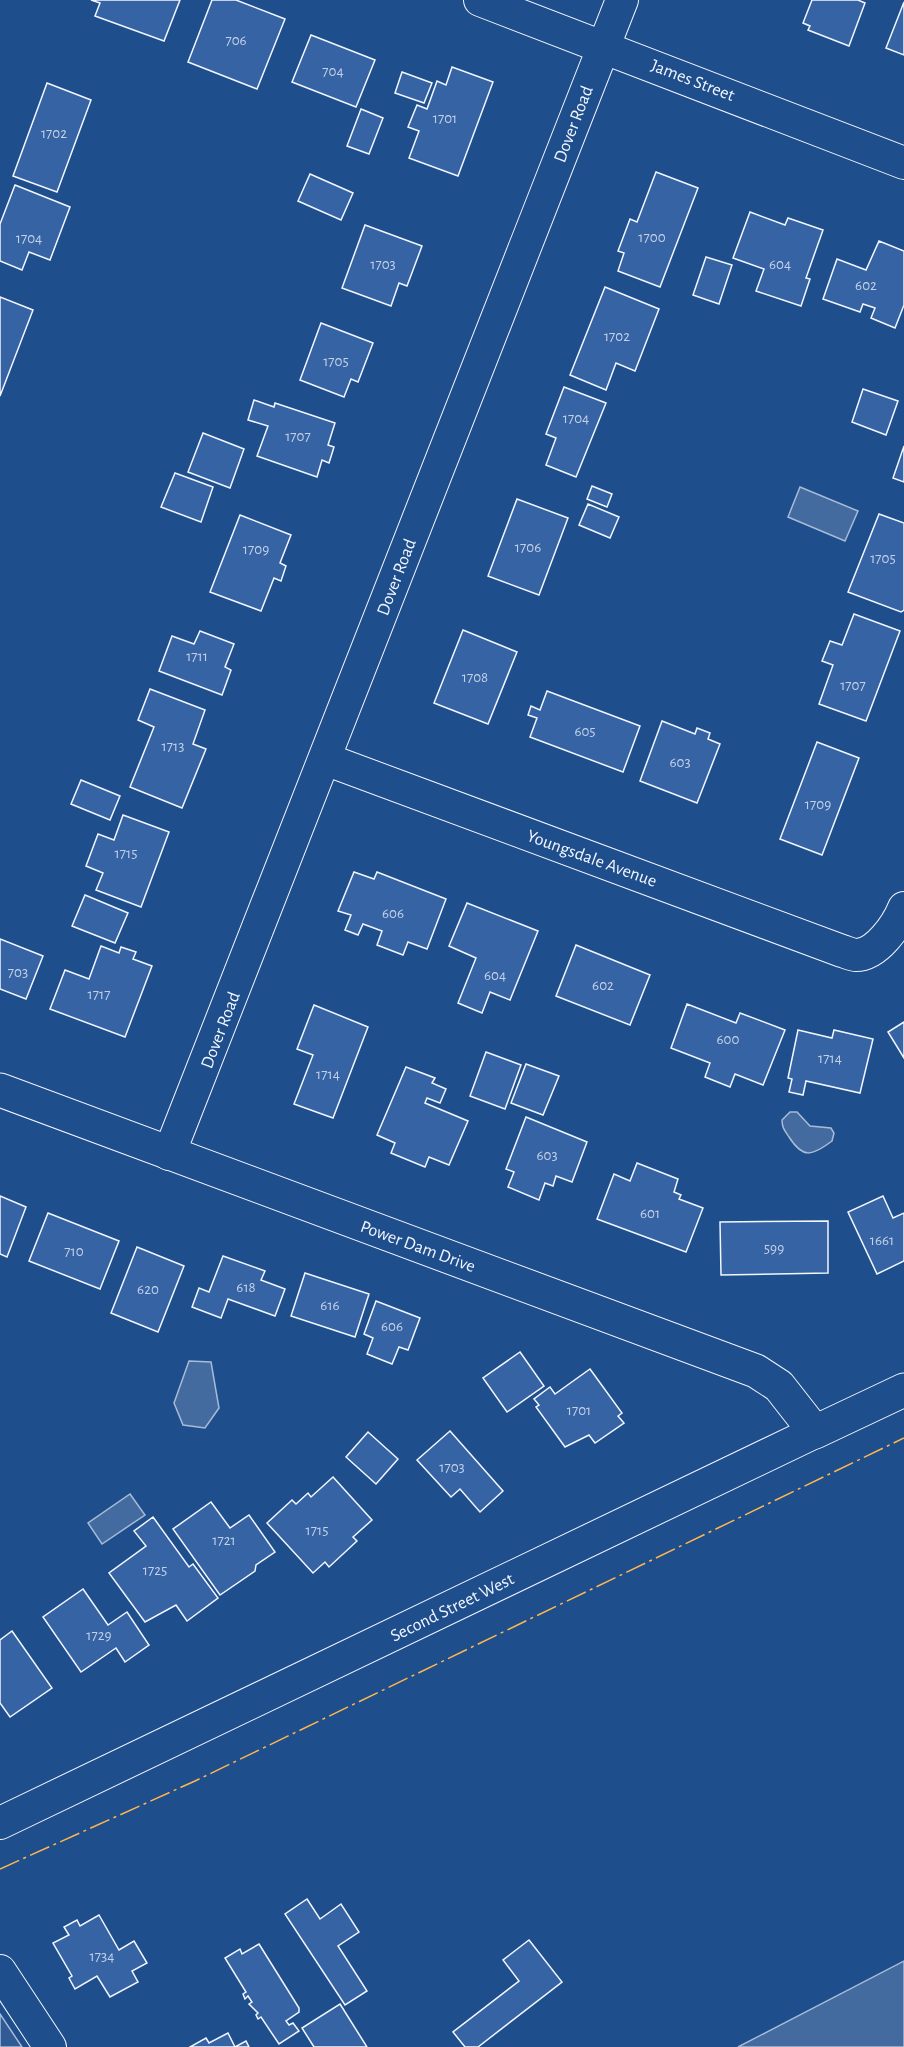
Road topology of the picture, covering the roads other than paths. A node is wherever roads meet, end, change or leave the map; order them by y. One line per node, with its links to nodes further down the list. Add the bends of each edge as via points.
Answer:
1 (480, 0): 3 (street, James Street)
2 (622, 0): 3 (street, Dover Road)
3 (604, 45): 4 (street, James Street); 5 (street, Dover Road)
4 (904, 163)
5 (325, 759): 6 (street, Youngsdale Avenue, via 858,955 885,937); 8 (street, Dover Road)
6 (904, 908)
7 (0, 1090): 8 (main road, Power Dam Drive)
8 (169, 1154): 10 (main road, Power Dam Drive, via 756,1371 779,1386)
9 (904, 1390): 10 (main road, Second Street West)
10 (815, 1432): 11 (street, Second Street West)
11 (0, 1823)
12 (0, 1971): 13 (street)
13 (50, 2047)

